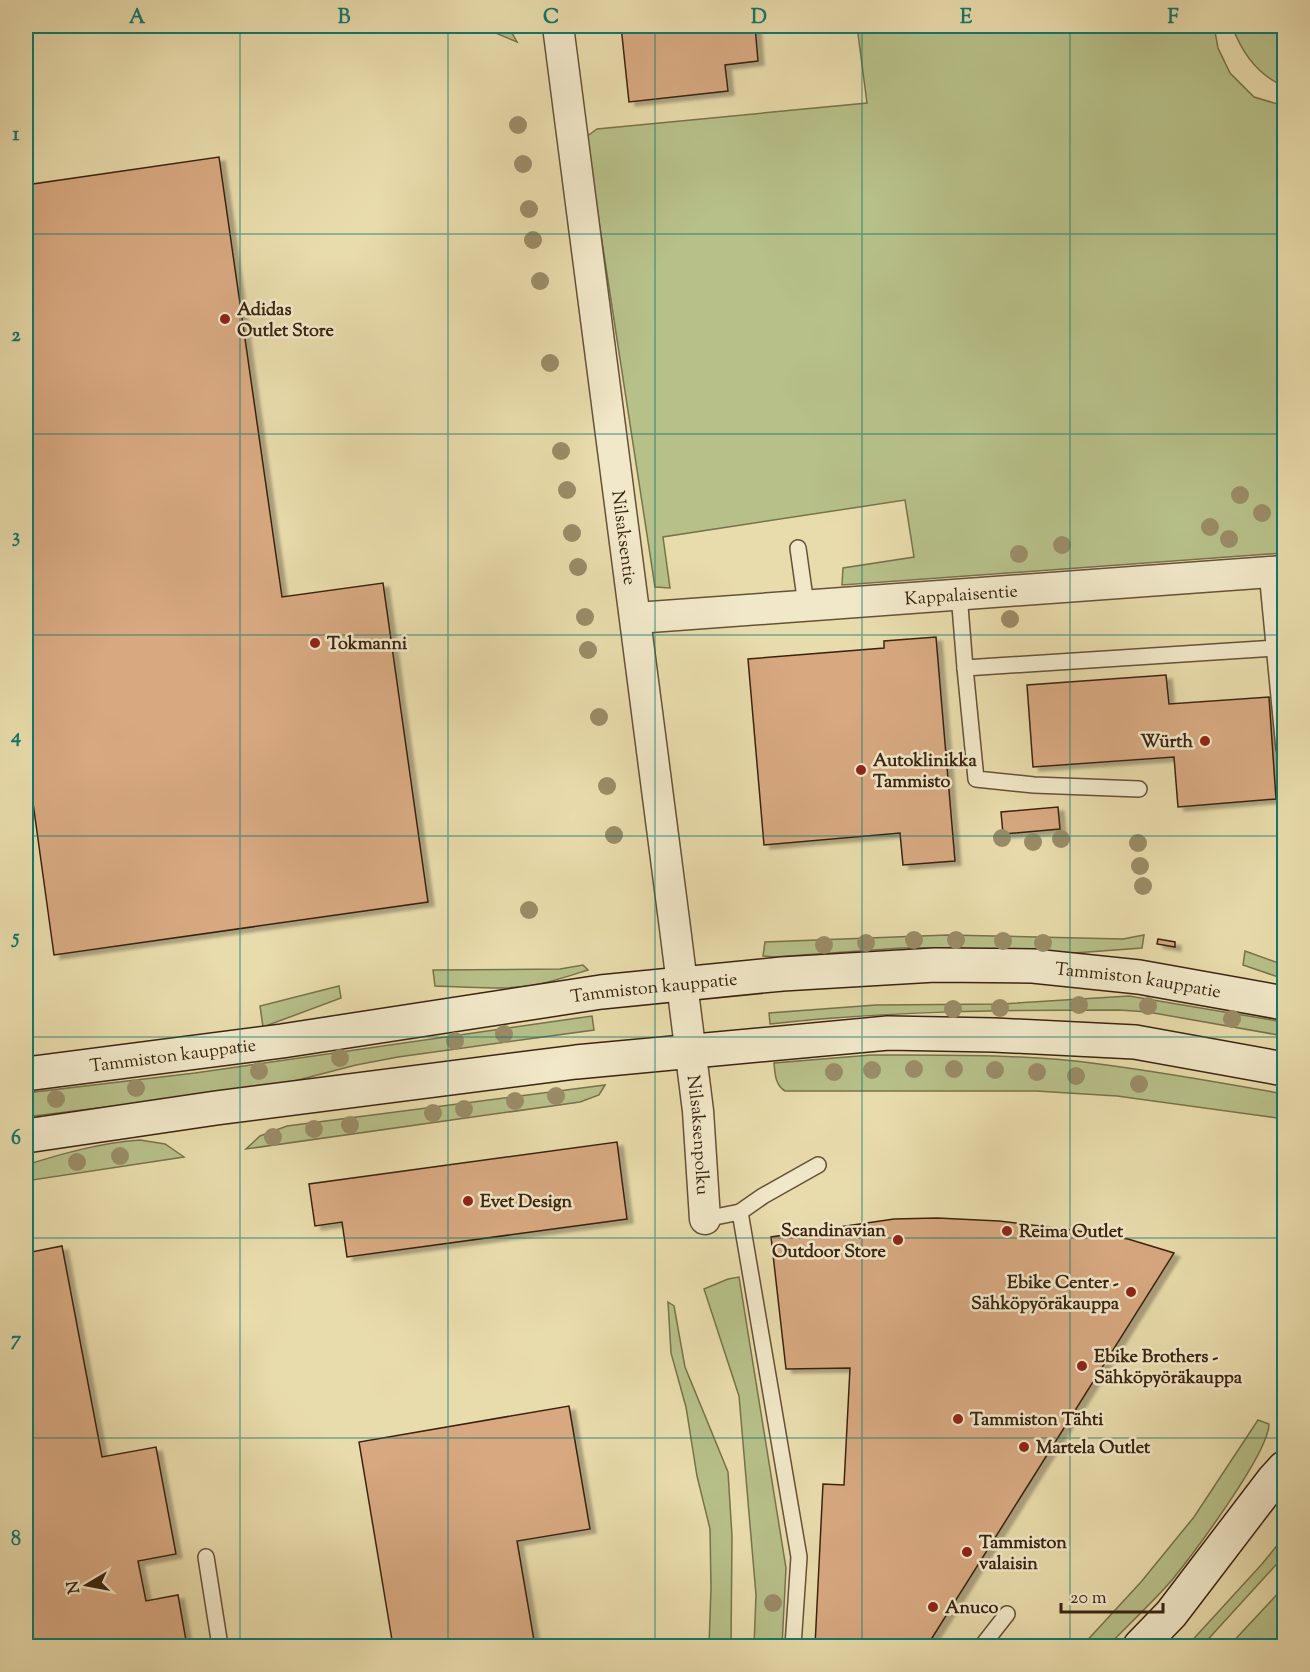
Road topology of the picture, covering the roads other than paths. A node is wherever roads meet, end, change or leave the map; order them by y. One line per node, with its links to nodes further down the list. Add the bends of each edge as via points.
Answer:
1 (558, 26): 6 (street, Nilsaksentie)
2 (798, 548): 5 (lane)
3 (1276, 571): 4 (street, Kappalaisentie); 7 (lane)
4 (959, 594): 5 (street, Kappalaisentie); 8 (lane)
5 (806, 605): 6 (street, Kappalaisentie)
6 (636, 618): 11 (street, Nilsaksentie)
7 (1275, 648): 8 (lane); 9 (lane)
8 (966, 668): 10 (lane, via 976,779)
9 (1284, 749)
10 (1139, 789)
11 (682, 984): 12 (main road, Tammiston kauppatie, via 935,965 1033,966 1139,977); 13 (street, Nilsaksentie); 15 (main road, Tammiston kauppatie, via 601,992 282,1041)
12 (1284, 1003)
13 (690, 1051): 14 (main road, via 888,1033 993,1035 1135,1042); 16 (main road, via 564,1063); 19 (street, Nilsaksenpolku)
14 (1284, 1069)
15 (26, 1074)
16 (26, 1136)
17 (818, 1165): 18 (lane)
18 (740, 1212): 19 (lane); 24 (lane, via 799,1557)
19 (705, 1219)
20 (1281, 1466): 26 (main road, via 1171,1614)
21 (206, 1557): 23 (lane)
22 (1007, 1614): 25 (lane)
23 (220, 1647)
24 (793, 1647)
25 (982, 1647)
26 (1140, 1647)

